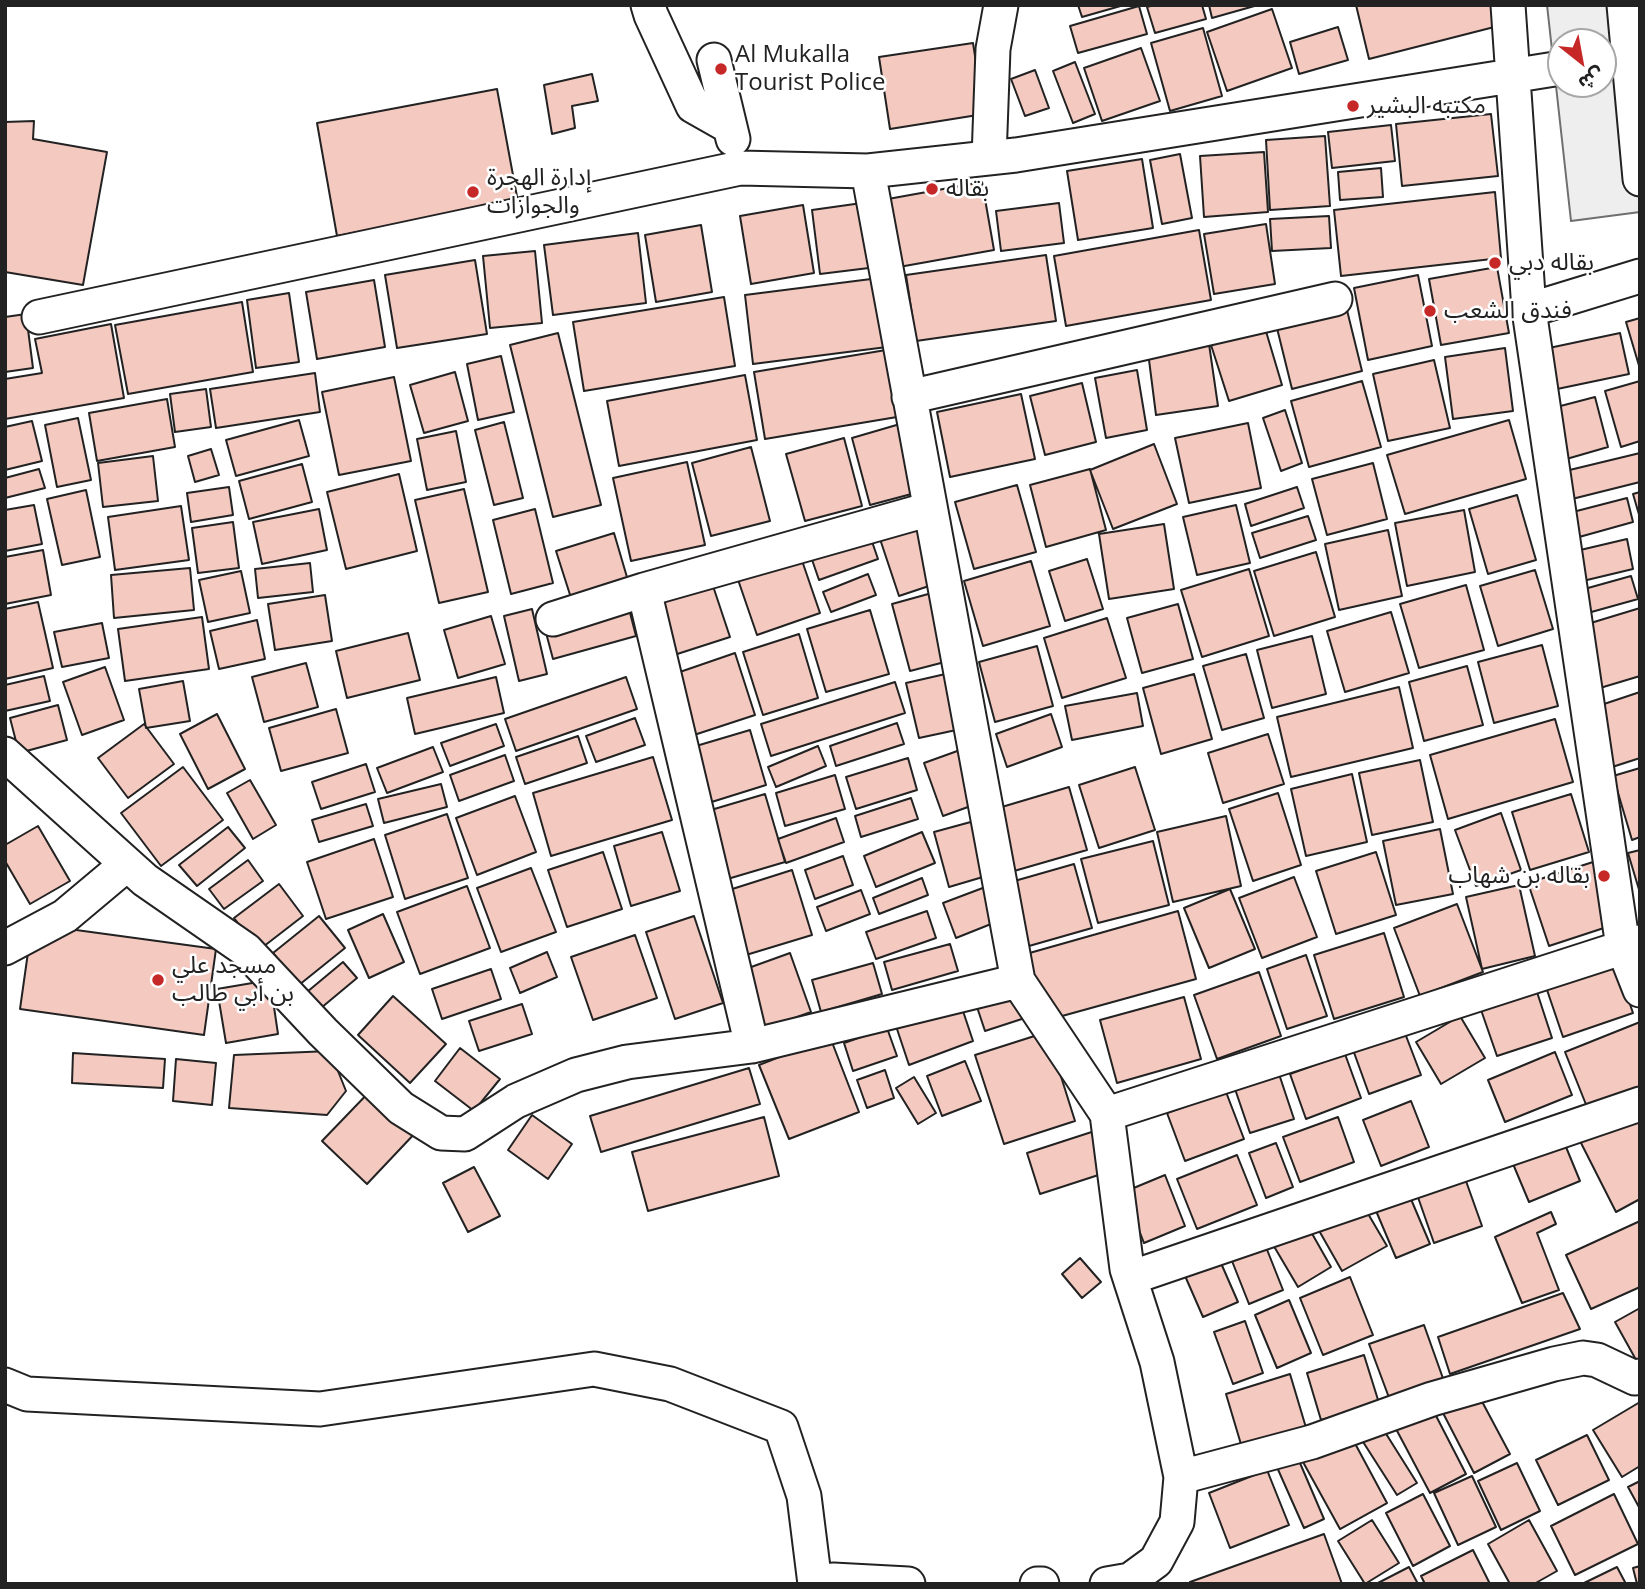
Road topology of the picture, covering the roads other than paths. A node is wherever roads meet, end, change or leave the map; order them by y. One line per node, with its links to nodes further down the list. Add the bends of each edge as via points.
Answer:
1 (648, 5): 10 (street, via 693,106)
2 (1001, 5): 11 (street, via 993,49)
3 (1508, 5): 9 (street)
4 (1623, 5): 5 (street)
5 (1617, 53)
6 (714, 60): 10 (street)
7 (1617, 66): 14 (street)
8 (1547, 70): 9 (street)
9 (1513, 75): 11 (street); 17 (street)
10 (730, 127): 12 (street)
11 (989, 158): 13 (street)
12 (740, 168): 13 (street); 18 (street)
13 (867, 171): 19 (street)
14 (1640, 179)
15 (1640, 276): 17 (street)
16 (1335, 299): 19 (street)
17 (1529, 310): 25 (street)
18 (39, 317)
19 (909, 397): 20 (street)
20 (930, 509): 21 (street); 27 (street)
21 (644, 590): 22 (street); 29 (street)
22 (553, 619)
23 (5, 754): 24 (street)
24 (127, 864): 26 (street, via 65,916); 29 (street, via 246,950 401,1108 441,1133 465,1134 516,1101 576,1075 627,1062)
25 (1632, 944): 28 (street); 31 (street)
26 (5, 948)
27 (1017, 981): 29 (street); 31 (street)
28 (1640, 990)
29 (752, 1046)
30 (1640, 1104): 32 (street)
31 (1107, 1114): 32 (street)
32 (1130, 1278): 35 (street, via 1157,1362)
33 (1640, 1376): 35 (street, via 1583,1358 1554,1364 1432,1399 1312,1443)
34 (5, 1385): 36 (street, via 27,1394 320,1409 594,1369 670,1384 781,1427 804,1496)
35 (1181, 1477): 41 (street, via 1177,1522 1156,1561 1130,1580)
36 (815, 1584)
37 (824, 1584): 38 (street, via 833,1580)
38 (908, 1584)
39 (1037, 1584): 40 (street)
40 (1042, 1584)
41 (1107, 1584)

